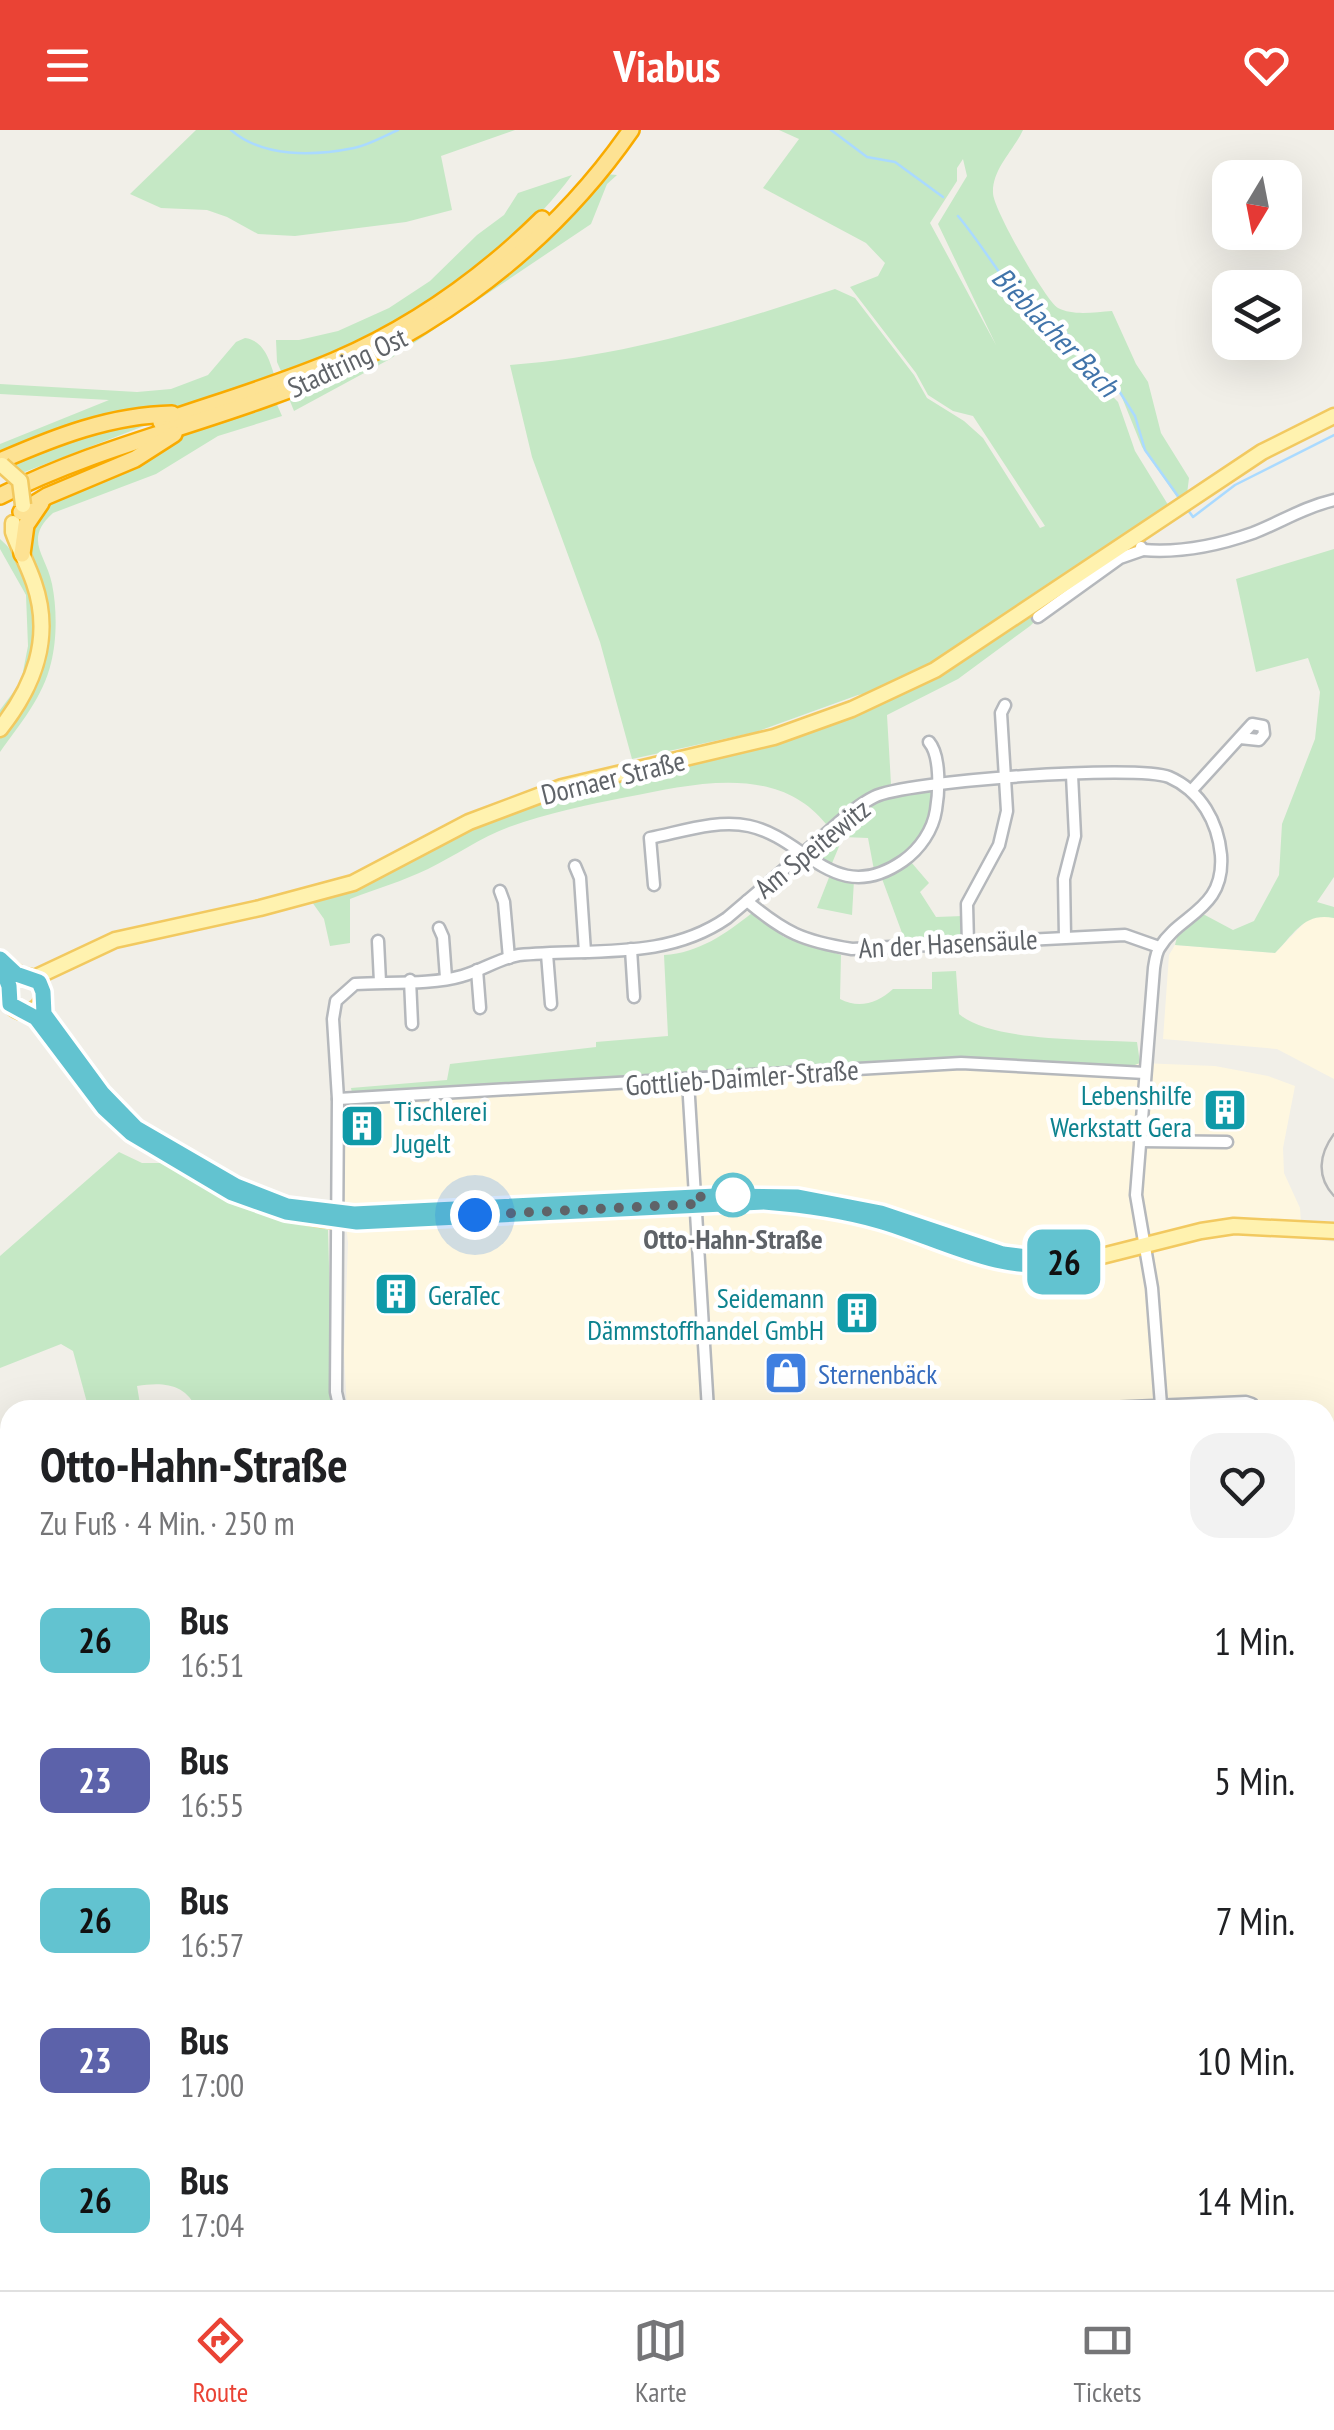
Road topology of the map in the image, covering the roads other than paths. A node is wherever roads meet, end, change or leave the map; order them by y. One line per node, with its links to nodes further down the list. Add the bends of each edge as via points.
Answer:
1 (618, 130): 3 (highway, Stadtring Ost)
2 (630, 130): 3 (highway, Stadtring Ost)
3 (563, 206): 5 (highway, Stadtring Ost, via 476,290 410,334 337,371)
4 (1334, 416): 11 (main road, Dornaer Straße, via 1262,452)
5 (188, 418): 6 (highway, via 128,416 47,440); 7 (highway, Stadtring Ost); 8 (highway, via 136,459)
6 (1, 464): 10 (main road, bridge, via 20,481)
7 (0, 492)
8 (47, 496): 10 (highway); 12 (highway, via 28,519)
9 (1334, 500): 11 (street, via 1200,547)
10 (11, 521): 12 (main road)
11 (1139, 544): 13 (street, Dornaer Straße); 41 (main road, Dornaer Straße, via 935,670 852,710 774,738 562,787 469,822 353,883 115,940)
12 (22, 554): 15 (main road, via 37,593 41,640 26,692)
13 (1038, 617)
14 (1005, 705): 19 (street)
15 (0, 729)
16 (1240, 738): 21 (street)
17 (929, 742): 20 (street)
18 (1072, 775): 19 (street, Am Speitewitz); 21 (street, Am Speitewitz, via 1152,772); 28 (street, via 1076,836 1064,879)
19 (1006, 779): 20 (street, Am Speitewitz); 30 (street, via 999,845 968,904)
20 (937, 782): 22 (street, Am Speitewitz, via 872,798); 22 (street, via 929,831 888,869 838,874)
21 (1191, 791): 31 (street, via 1215,824 1218,879 1206,904)
22 (802, 854): 24 (street, via 740,824 650,838); 26 (street, Am Speitewitz)
23 (575, 866): 33 (street)
24 (654, 886)
25 (500, 891): 35 (street)
26 (746, 901): 30 (street, An der Hasensäule, via 782,930 817,944 852,950); 32 (street, Am Speitewitz, via 706,932)
27 (439, 928): 38 (street)
28 (1065, 937): 30 (street, An der Hasensäule); 31 (street, An der Hasensäule, via 1125,934)
29 (378, 941): 40 (street)
30 (968, 944)
31 (1159, 948): 47 (street)
32 (631, 949): 33 (street, Am Speitewitz); 42 (street)
33 (585, 952): 34 (street, Am Speitewitz)
34 (547, 954): 35 (street, Am Speitewitz); 43 (street)
35 (509, 958): 37 (street, Am Speitewitz)
36 (0, 962): 41 (main road)
37 (477, 970): 38 (street, Am Speitewitz); 44 (street)
38 (446, 978): 39 (street, Am Speitewitz)
39 (410, 980): 40 (street, Am Speitewitz); 46 (street)
40 (380, 982): 49 (street, Am Speitewitz, via 355,984 336,1001)
41 (30, 987): 45 (main road, Dornaer Straße); 45 (main road, via 10,1004); 53 (main road, via 102,1093 136,1128 256,1196)
42 (634, 997)
43 (551, 1004)
44 (480, 1008)
45 (26, 1012): 53 (main road, via 131,1133 258,1204)
46 (412, 1024)
47 (1145, 1073): 48 (street, Gottlieb-Daimler-Straße, via 961,1062); 50 (street)
48 (688, 1081): 49 (street, Gottlieb-Daimler-Straße); 52 (street)
49 (338, 1099): 53 (street, Am Speitewitz)
50 (1140, 1141): 51 (street); 55 (street, via 1136,1195)
51 (1227, 1142)
52 (696, 1200): 53 (main road); 55 (main road, via 818,1200 881,1213 951,1241 1066,1262); 57 (street)
53 (338, 1218): 56 (street, Am Speitewitz)
54 (1334, 1231): 55 (main road, via 1234,1226)
55 (1144, 1245): 58 (street)
56 (338, 1400)
57 (707, 1400)
58 (1160, 1400)

